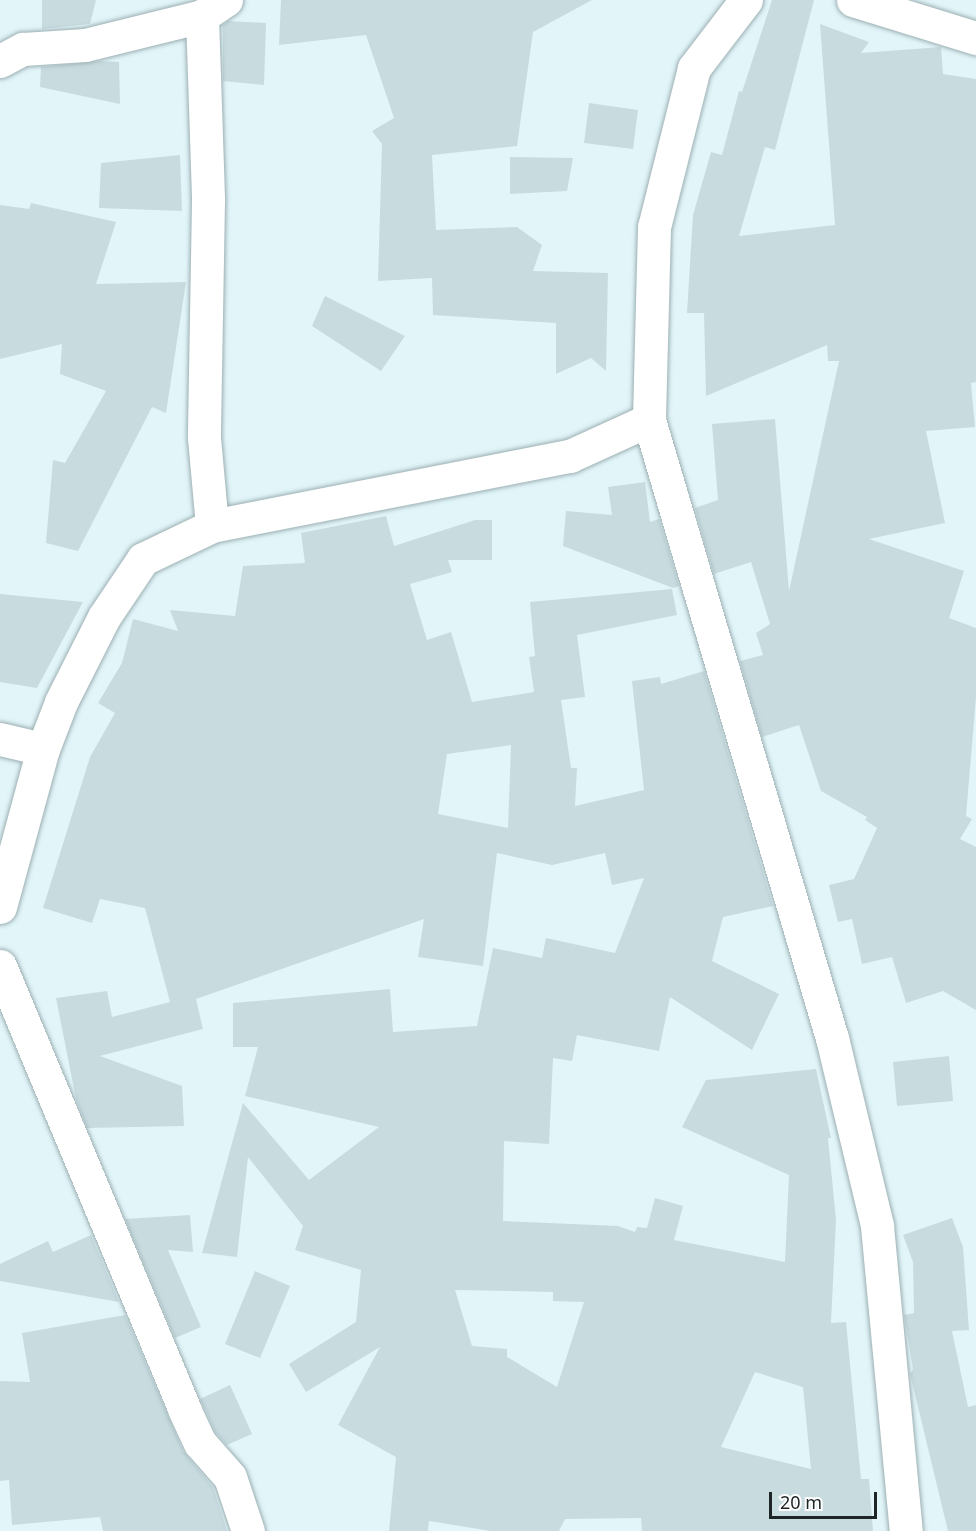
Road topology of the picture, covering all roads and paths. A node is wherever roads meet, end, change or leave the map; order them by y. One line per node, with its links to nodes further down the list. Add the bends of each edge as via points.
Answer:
1 (746, 0): 6 (street, via 694,68 654,227)
2 (854, 0): 4 (street)
3 (214, 8): 5 (street, via 85,45 23,49); 7 (street, via 204,438)
4 (976, 38)
5 (0, 61)
6 (649, 420): 7 (street, via 570,456); 13 (street, via 831,1038 877,1226)
7 (212, 526): 9 (street, via 143,559 104,617 61,702)
8 (0, 739): 9 (street)
9 (43, 749): 10 (street)
10 (0, 907)
11 (0, 966): 12 (street, via 180,1398 200,1443 230,1477)
12 (248, 1531)
13 (906, 1531)

